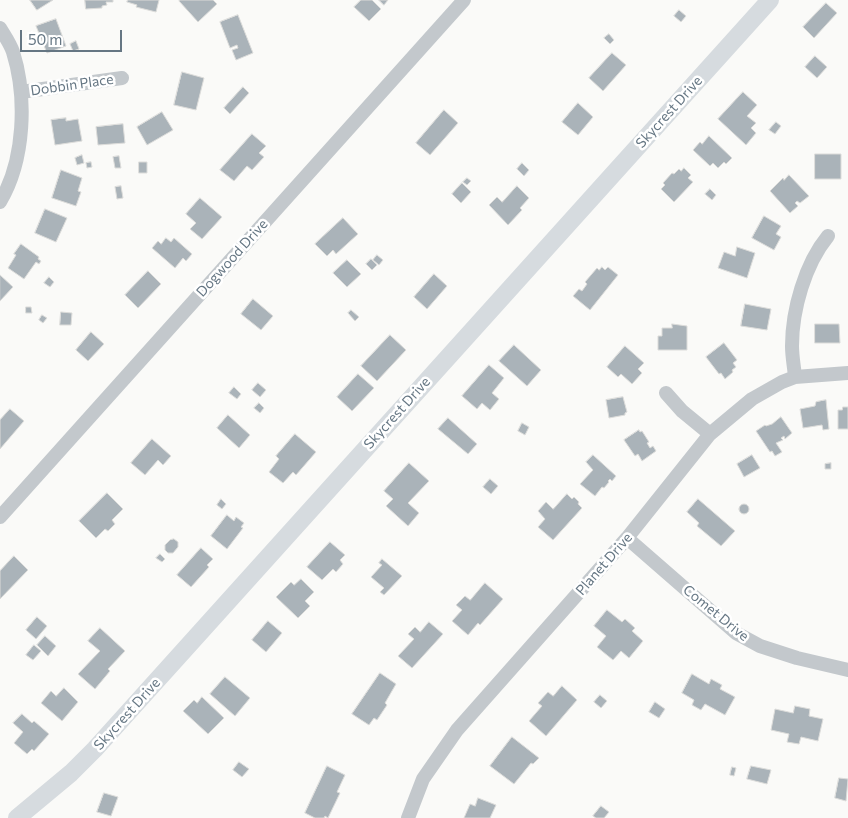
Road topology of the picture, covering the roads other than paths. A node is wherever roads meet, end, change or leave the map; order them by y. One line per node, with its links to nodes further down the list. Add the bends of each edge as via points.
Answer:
1 (464, 0): 12 (street, Dogwood Drive)
2 (770, 0): 15 (main road, Skycrest Drive, via 102,742)
3 (0, 28): 5 (street, via 12,50)
4 (122, 78): 5 (street, Dobbin Place)
5 (21, 92): 6 (street, via 22,120 14,169)
6 (1, 200)
7 (828, 236): 9 (street, via 816,252 797,303 792,347)
8 (848, 373): 9 (street, Planet Drive)
9 (795, 377): 11 (street, Planet Drive, via 752,399)
10 (666, 392): 11 (street, via 682,411)
11 (710, 434): 13 (street, Planet Drive)
12 (0, 517)
13 (627, 538): 14 (street, Comet Drive, via 736,633 760,646); 16 (street, Planet Drive, via 457,730 423,778)
14 (848, 670)
15 (17, 818)
16 (408, 818)

